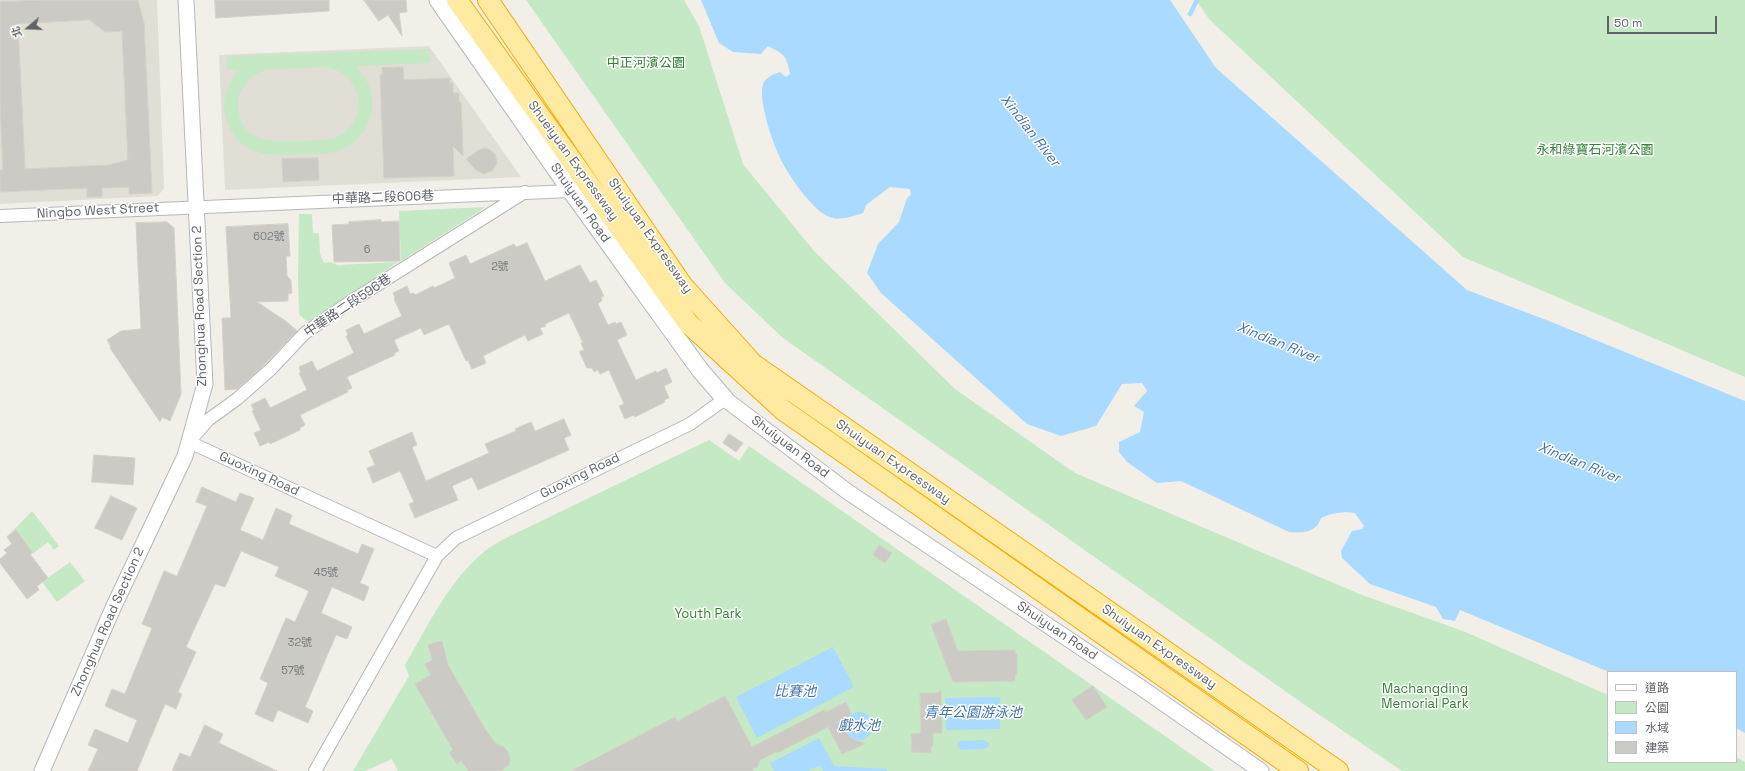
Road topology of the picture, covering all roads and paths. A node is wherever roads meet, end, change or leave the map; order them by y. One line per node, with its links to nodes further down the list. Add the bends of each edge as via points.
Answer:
1 (186, 0): 9 (street, Zhonghua Road Section 2)
2 (438, 0): 7 (main road, Shuiyuan Road)
3 (457, 0): 17 (highway, Shuiyuan Expressway, via 688,323 777,405)
4 (474, 0): 6 (highway, Shuiyuan Expressway)
5 (488, 0): 6 (highway, Shuiyuan Expressway)
6 (534, 66): 18 (highway, Shuiyuan Expressway, via 682,286 753,364)
7 (571, 191): 8 (street, 中華路二段606巷); 11 (main road, Shuiyuan Road, via 700,370)
8 (525, 192): 9 (street, 中華路二段606巷); 12 (street, 中華路二段596巷, via 369,290 306,333 271,369 208,420)
9 (196, 206): 10 (street, Ningbo West Street); 12 (street, Zhonghua Road Section 2, via 205,384)
10 (0, 216)
11 (726, 399): 13 (street, Guoxing Road, via 690,424 474,528 456,538); 16 (street, Shuiyuan Road, via 848,492)
12 (189, 442): 13 (street, Guoxing Road); 14 (street, Zhonghua Road Section 2, via 185,456 113,608)
13 (437, 556): 15 (street, Guoxing Road)
14 (42, 771)
15 (315, 771)
16 (1261, 771)
17 (1298, 771)
18 (1338, 771)

